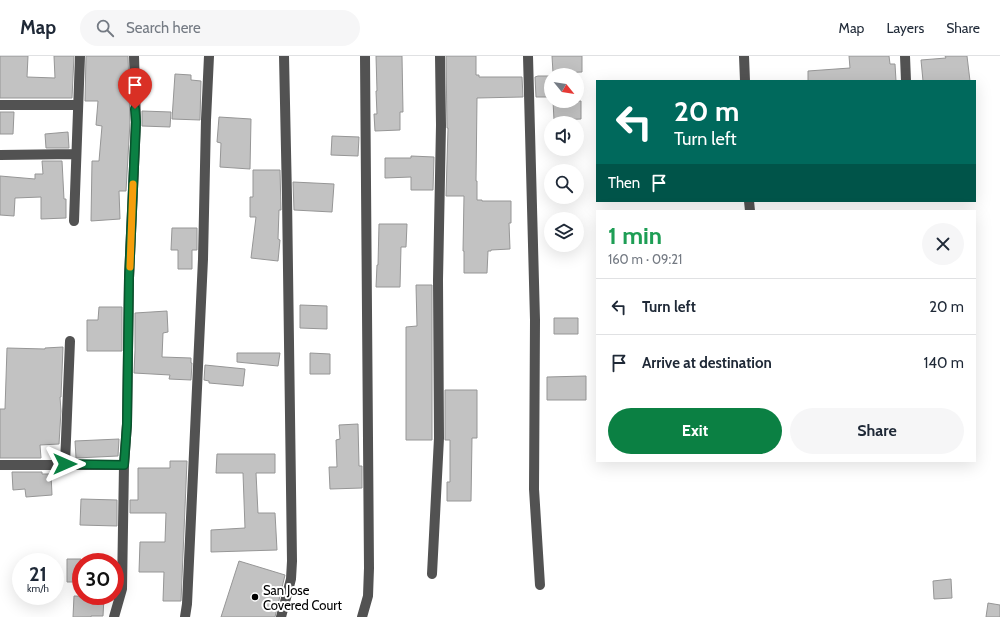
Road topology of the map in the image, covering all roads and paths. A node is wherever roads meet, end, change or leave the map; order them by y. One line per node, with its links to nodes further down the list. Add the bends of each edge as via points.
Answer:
1 (80, 56): 13 (street)
2 (134, 56): 20 (street, via 136,122)
3 (209, 56): 24 (street, via 203,259)
4 (284, 56): 25 (street, via 292,561 291,579)
5 (365, 56): 26 (street, via 369,568 368,596)
6 (440, 56): 21 (street, via 439,438)
7 (528, 56): 22 (street, via 535,320 534,488)
8 (744, 56): 10 (street)
9 (904, 56): 11 (street)
10 (745, 80)
11 (906, 80)
12 (0, 105): 13 (street)
13 (78, 105): 14 (street)
14 (76, 154): 15 (street); 16 (street)
15 (0, 155)
16 (74, 221)
17 (70, 341): 18 (street)
18 (65, 464): 19 (street); 20 (street)
19 (0, 465)
20 (124, 465): 23 (street, via 122,589)
21 (432, 574)
22 (540, 584)
23 (114, 617)
24 (185, 617)
25 (281, 617)
26 (362, 617)

